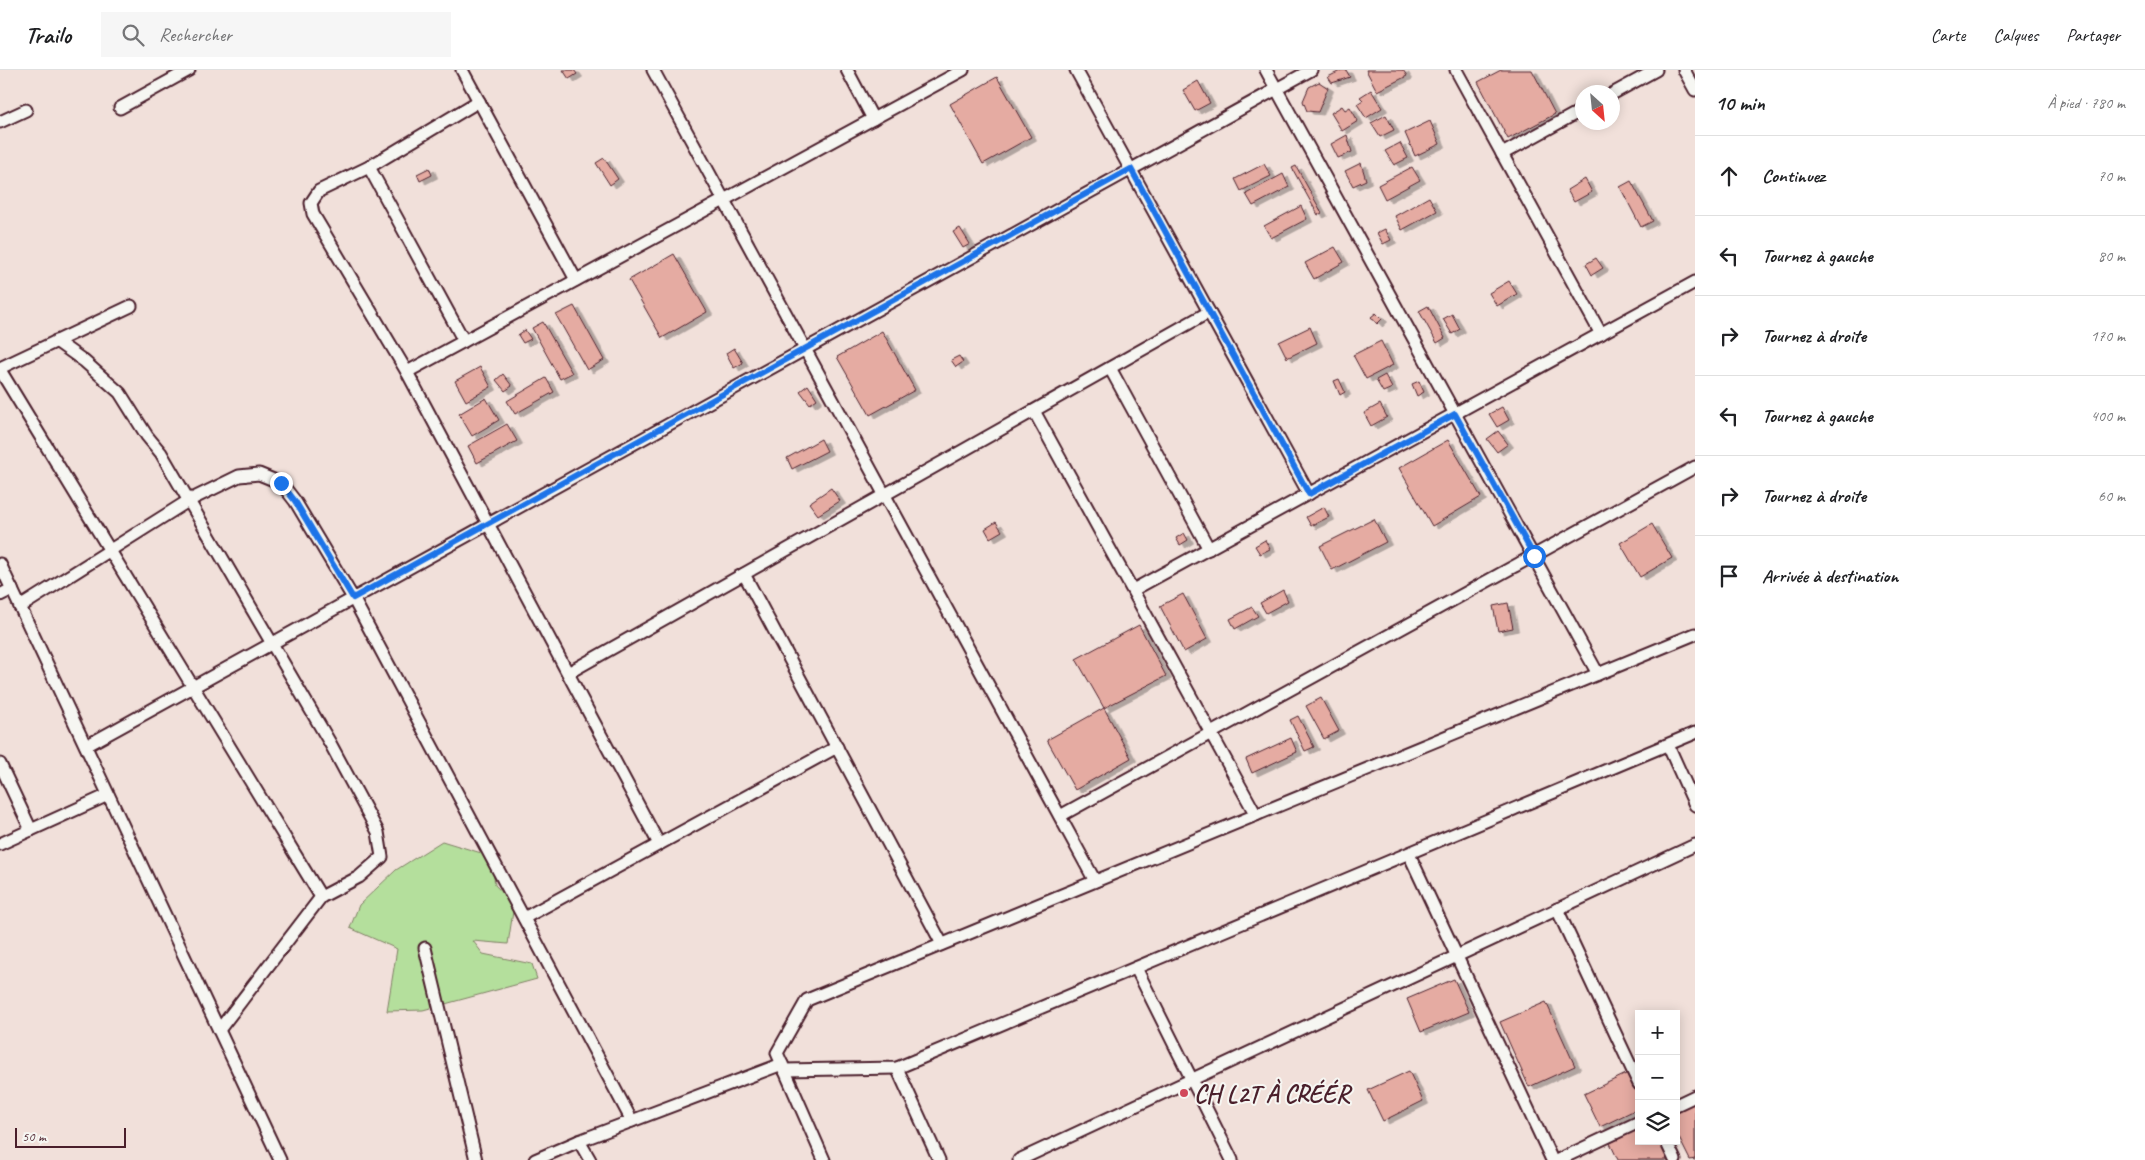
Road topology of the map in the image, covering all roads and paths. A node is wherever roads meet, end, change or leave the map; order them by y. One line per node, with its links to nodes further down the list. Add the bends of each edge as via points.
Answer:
1 (187, 70): 16 (street)
2 (462, 70): 15 (street)
3 (653, 70): 24 (street)
4 (847, 70): 19 (street)
5 (963, 70): 19 (street)
6 (1076, 70): 23 (street)
7 (1266, 70): 12 (street)
8 (1311, 70): 12 (street)
9 (1456, 70): 21 (street)
10 (1656, 70): 13 (street)
11 (1684, 70): 14 (street)
12 (1277, 89): 23 (street); 37 (street)
13 (1620, 90)
14 (1695, 90)
15 (479, 101): 22 (street); 25 (street)
16 (120, 108)
17 (26, 110): 20 (street)
18 (1575, 114): 21 (street)
19 (874, 119): 24 (street)
20 (0, 122)
21 (1502, 154): 29 (street)
22 (369, 167): 31 (street); 35 (street, via 318,191 311,203 314,214)
23 (1131, 169): 28 (street); 32 (street)
24 (724, 200): 25 (street); 32 (street)
25 (576, 280): 31 (street)
26 (1695, 282): 29 (street)
27 (131, 306): 30 (street)
28 (1210, 312): 33 (street); 39 (street)
29 (1601, 334): 37 (street)
30 (56, 341): 34 (street); 41 (street, via 120,393 171,469)
31 (464, 341): 35 (street)
32 (805, 349): 40 (street); 42 (street)
33 (1110, 368): 36 (street); 43 (street)
34 (0, 369): 44 (street)
35 (407, 372): 42 (street)
36 (1034, 411): 40 (street); 49 (street)
37 (1455, 414): 39 (street); 45 (street)
38 (1695, 467): 45 (street)
39 (1309, 494): 43 (street)
40 (885, 495): 47 (street); 67 (street)
41 (188, 502): 44 (street); 51 (street, via 239,476 259,474 281,483); 54 (street)
42 (488, 524): 51 (street); 55 (street)
43 (1209, 549): 49 (street)
44 (110, 551): 52 (street); 57 (street)
45 (1534, 556): 56 (street); 58 (street)
46 (0, 564): 48 (street)
47 (744, 574): 55 (street); 62 (street)
48 (12, 589): 50 (street); 52 (street)
49 (1133, 590): 58 (street)
50 (0, 595)
51 (353, 598): 54 (street); 76 (street)
52 (20, 607): 61 (street)
53 (1695, 634): 56 (street)
54 (271, 644): 57 (street); 74 (street, via 378,832 382,857 359,877)
55 (568, 673): 70 (street)
56 (1598, 674): 66 (street)
57 (193, 687): 61 (street); 74 (street)
58 (1211, 733): 66 (street); 67 (street)
59 (1695, 733): 60 (street)
60 (1668, 745): 65 (street); 72 (street)
61 (86, 746): 64 (street)
62 (837, 746): 70 (street); 77 (street)
63 (0, 764): 68 (street)
64 (108, 795): 68 (street); 81 (street)
65 (1695, 805)
66 (1256, 815): 73 (street)
67 (1060, 816): 73 (street)
68 (31, 830): 69 (street)
69 (0, 844)
70 (659, 844): 76 (street)
71 (1695, 845): 75 (street)
72 (1408, 854): 79 (street); 80 (street)
73 (1096, 881): 77 (street)
74 (321, 897): 81 (street)
75 (1557, 910): 79 (street); 84 (street)
76 (524, 918): 88 (street)
77 (942, 944): 82 (street, via 806,1000 777,1053)
78 (425, 948): 93 (street)
79 (1456, 956): 85 (street); 100 (street)
80 (1136, 968): 83 (street); 85 (street)
81 (219, 1030): 92 (street)
82 (783, 1067): 83 (street); 88 (street); 96 (street)
83 (897, 1068): 97 (street)
84 (1635, 1076)
85 (1192, 1080): 98 (street); 99 (street)
86 (1695, 1096): 87 (street)
87 (1680, 1103)
88 (632, 1121): 90 (street)
89 (1635, 1124): 101 (street)
90 (579, 1141): 94 (street); 95 (street)
91 (1668, 1145): 102 (street)
92 (280, 1160)
93 (476, 1160)
94 (534, 1160)
95 (590, 1160)
96 (824, 1160)
97 (940, 1160)
98 (1019, 1160)
99 (1232, 1160)
100 (1552, 1160)
101 (1558, 1160)
102 (1675, 1160)

